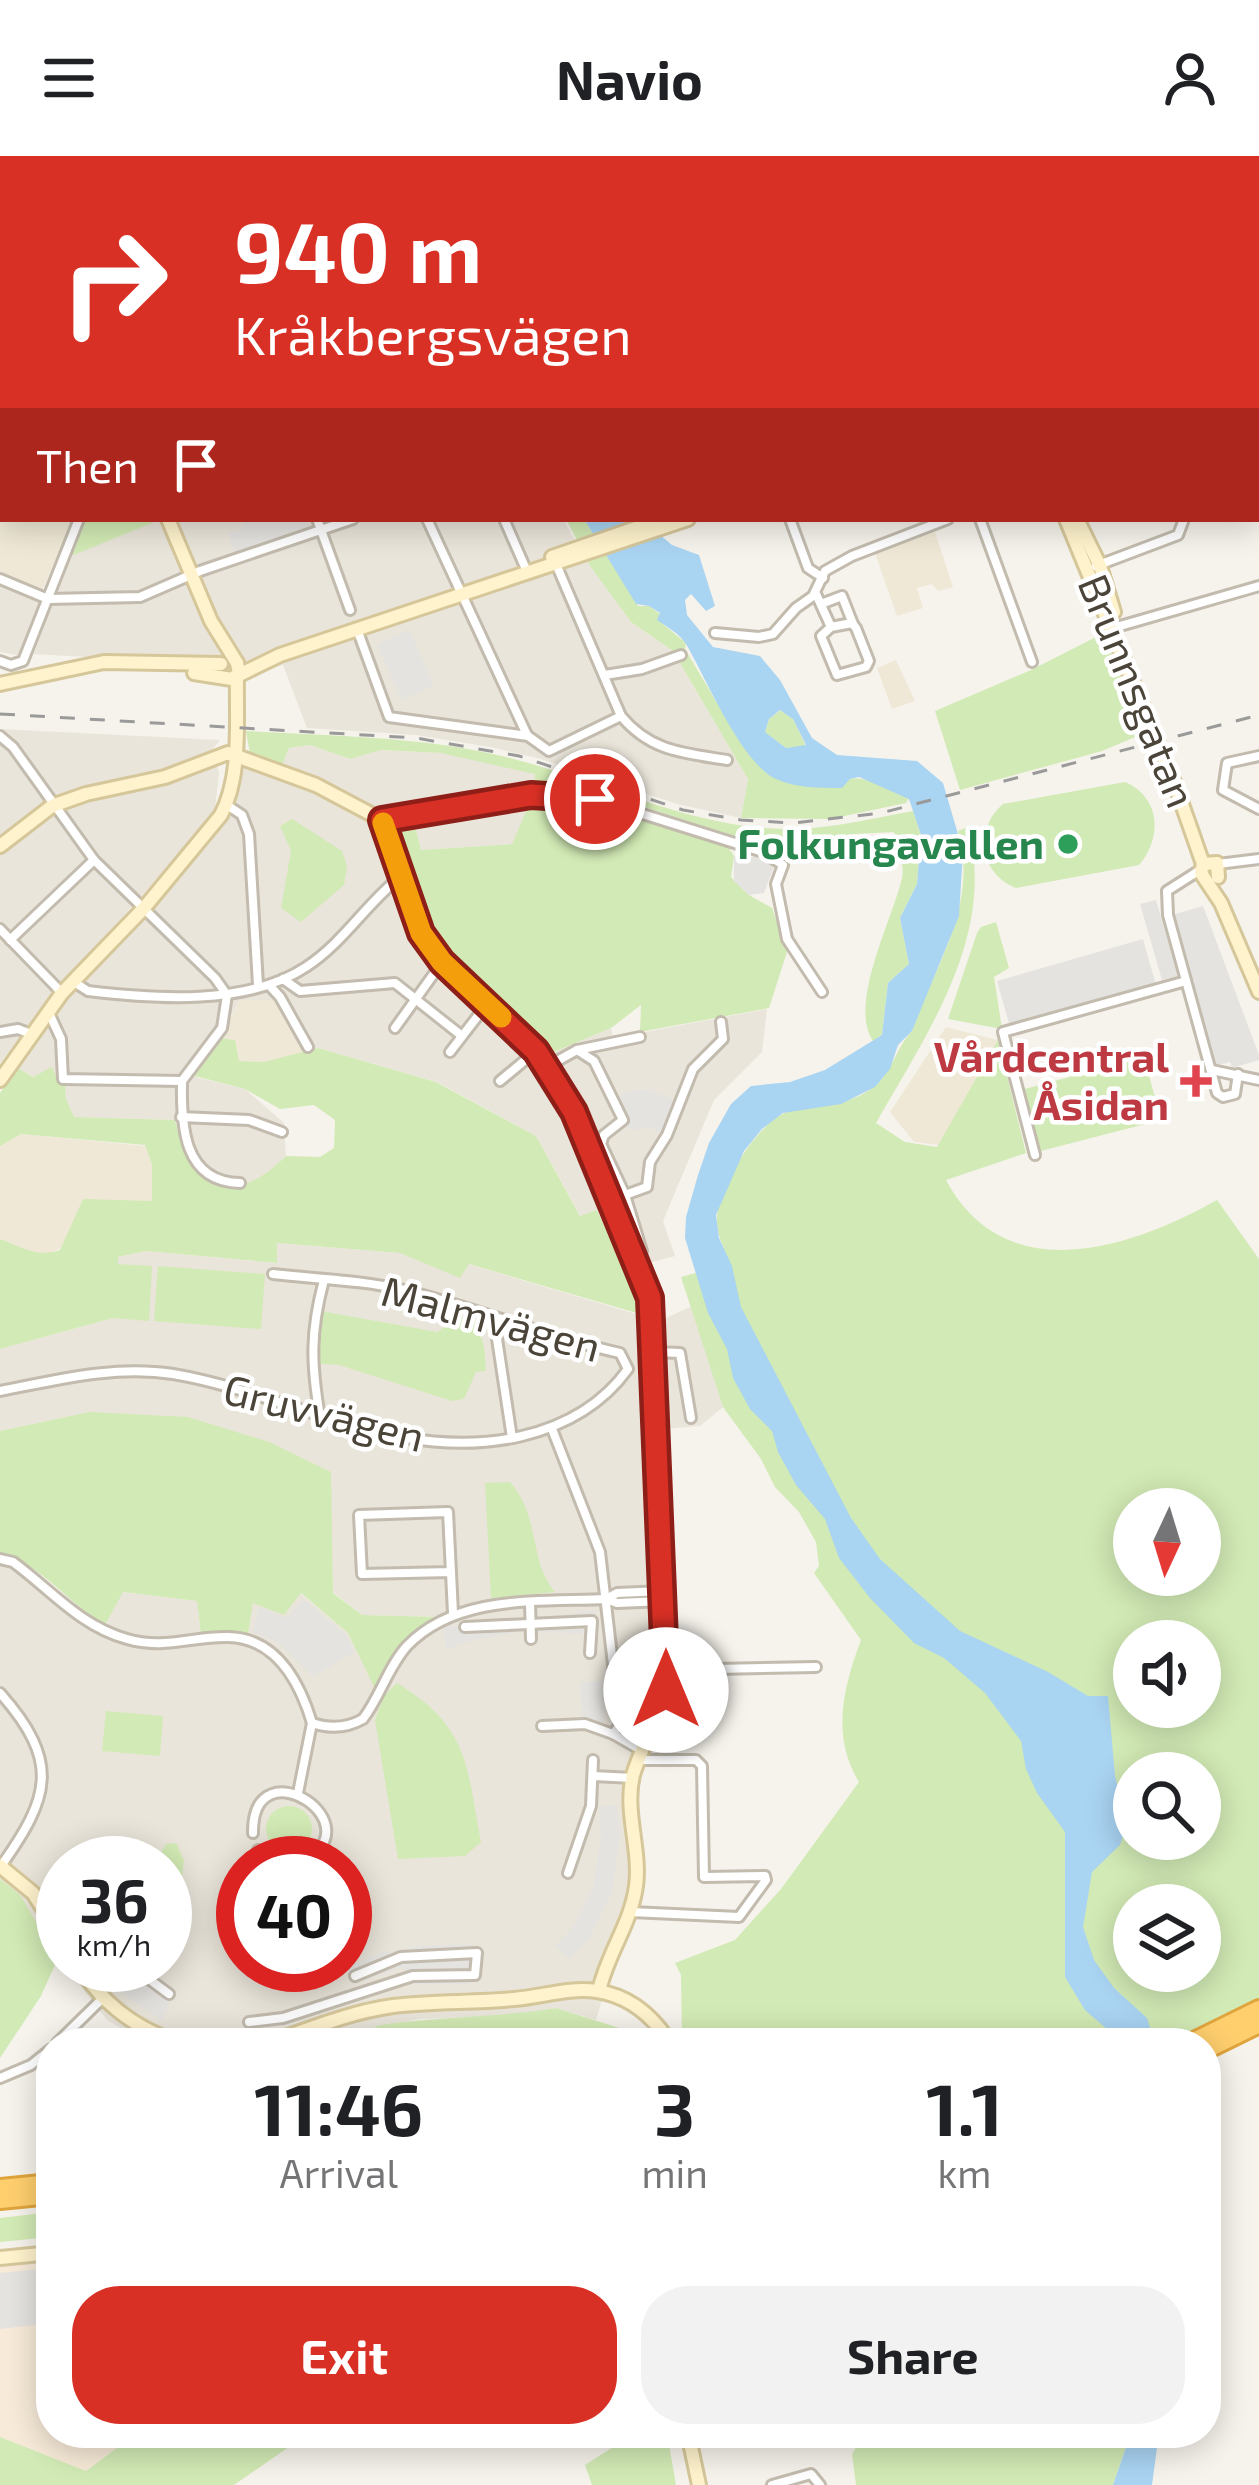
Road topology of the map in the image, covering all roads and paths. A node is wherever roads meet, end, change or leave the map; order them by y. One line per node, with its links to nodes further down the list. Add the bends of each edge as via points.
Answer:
1 (78, 522): 24 (street)
2 (169, 522): 18 (street)
3 (318, 522): 14 (street)
4 (344, 522): 14 (street)
5 (428, 522): 23 (street)
6 (505, 522): 17 (street)
7 (666, 522): 15 (street)
8 (791, 522): 19 (street, via 808,568)
9 (940, 522): 19 (street, via 852,556)
10 (981, 522): 34 (street)
11 (1068, 522): 16 (street, Brunnsgatan)
12 (1078, 522): 16 (street, Brunnsgatan)
13 (1183, 522): 16 (street, via 1178,535)
14 (321, 530): 18 (street); 26 (street)
15 (555, 561): 17 (street); 23 (street); 36 (street)
16 (1092, 564): 29 (street, Brunnsgatan)
17 (525, 566): 23 (street)
18 (193, 574): 24 (street, via 140,597); 35 (street)
19 (823, 578): 22 (street)
20 (0, 579): 24 (street)
21 (1259, 586): 29 (street)
22 (816, 592): 25 (street); 31 (street, via 773,634)
23 (462, 593): 30 (street); 40 (street)
24 (48, 599): 33 (street, via 19,664)
25 (821, 604): 27 (street, via 842,596); 28 (street)
26 (350, 610)
27 (854, 625): 28 (street); 28 (street, via 869,661 845,676 837,675 821,636)
28 (831, 627)
29 (1116, 627): 51 (street, Brunnsgatan)
30 (358, 629): 35 (street); 40 (street, via 389,717)
31 (715, 633)
32 (682, 655): 36 (street)
33 (0, 661)
34 (1032, 662)
35 (229, 670): 37 (street, via 73,669); 41 (street)
36 (605, 675): 38 (street)
37 (0, 684)
38 (621, 716): 40 (street, via 549,751); 43 (street, via 667,751)
39 (2, 736): 45 (street)
40 (527, 736)
41 (231, 753): 44 (street); 45 (street); 47 (street)
42 (1259, 756): 46 (street, via 1227,763 1223,790)
43 (727, 760)
44 (226, 805): 53 (street); 60 (street, via 242,814 249,834)
45 (52, 806): 48 (street); 50 (street)
46 (1259, 809)
47 (382, 820): 52 (street); 62 (street, via 531,795 595,799 763,852 784,869 776,884 787,939)
48 (0, 847)
49 (1259, 859): 51 (street)
50 (94, 860): 53 (street); 55 (street)
51 (1210, 871): 58 (street, via 1167,891); 61 (street, Brunnsgatan)
52 (400, 877): 56 (street); 57 (street, via 337,942)
53 (144, 908): 59 (street); 64 (street)
54 (0, 929): 55 (street)
55 (10, 940): 63 (street)
56 (442, 962): 65 (street); 66 (street)
57 (283, 979): 60 (street); 65 (street, via 300,991 394,983)
58 (1186, 981): 79 (street); 87 (street, via 1003,1032)
59 (74, 982): 63 (street); 64 (street, via 129,996)
60 (263, 985): 64 (street); 74 (street, via 280,997)
61 (1257, 988)
62 (822, 992)
63 (62, 994): 67 (street)
64 (227, 995): 84 (street, via 221,1028)
65 (415, 1000): 69 (street); 72 (street)
66 (488, 1003): 72 (street); 76 (street)
67 (48, 1010): 71 (street); 84 (street, via 62,1039 63,1079)
68 (721, 1022): 89 (street, via 723,1039 693,1069 646,1186)
69 (395, 1028)
70 (0, 1032): 71 (street)
71 (31, 1034): 81 (street)
72 (462, 1036): 77 (street)
73 (640, 1037): 75 (street)
74 (308, 1047)
75 (577, 1050): 78 (street); 89 (street, via 594,1061 623,1120 601,1144)
76 (536, 1051): 78 (street); 83 (street)
77 (450, 1052)
78 (548, 1066): 94 (street, via 650,1298)
79 (1212, 1070): 80 (street); 80 (street, via 1223,1097 1235,1094)
80 (1238, 1074): 82 (street)
81 (0, 1080)
82 (1259, 1080)
83 (500, 1081)
84 (182, 1082): 85 (street)
85 (181, 1117): 86 (street, via 249,1120); 88 (street, via 190,1155 211,1176)
86 (282, 1132)
87 (1035, 1155)
88 (240, 1183)
89 (625, 1195): 90 (street)
90 (642, 1251)
91 (273, 1274): 92 (street, Malmvägen)
92 (324, 1280): 93 (street, Malmvägen, via 396,1288); 97 (street, via 310,1348)
93 (494, 1319): 95 (street, Malmvägen, via 620,1353); 100 (street)
94 (654, 1352): 98 (street, via 680,1353); 103 (street)
95 (628, 1369): 99 (street, Gruvvägen, via 586,1410)
96 (0, 1391): 97 (street, Gruvvägen, via 142,1370)
97 (320, 1417): 100 (street, Gruvvägen, via 414,1441)
98 (691, 1418)
99 (552, 1429): 100 (street, Gruvvägen); 104 (street, via 600,1552)
100 (512, 1438)
101 (0, 1559): 114 (street, via 112,1634 176,1644 228,1637 260,1646 298,1682)
102 (451, 1572): 102 (street, via 448,1512 359,1515 362,1574); 106 (street)
103 (664, 1596): 104 (street); 112 (street)
104 (606, 1599): 105 (street); 116 (street, via 620,1726)
105 (530, 1603): 106 (street); 107 (street)
106 (453, 1613): 114 (street, via 404,1648 363,1719 338,1727)
107 (531, 1623): 108 (street); 109 (street); 110 (street, via 592,1621)
108 (465, 1628)
109 (531, 1639)
110 (590, 1654)
111 (816, 1667): 112 (street)
112 (667, 1670): 117 (street, via 664,1701)
113 (0, 1694): 124 (street, via 28,1729 42,1775 36,1814)
114 (312, 1723): 121 (street)
115 (542, 1726): 116 (street, via 577,1723)
116 (614, 1734): 117 (street)
117 (641, 1755): 120 (street); 127 (street, via 702,1766 704,1877 766,1880 739,1917)
118 (593, 1760): 119 (street)
119 (593, 1776): 120 (street); 125 (street, via 584,1836)
120 (633, 1778): 127 (street)
121 (298, 1793): 122 (street, via 264,1801); 123 (street, via 317,1807)
122 (253, 1833)
123 (322, 1836)
124 (0, 1866): 126 (street)
125 (568, 1873)
126 (36, 1898)
127 (631, 1912): 130 (street)
128 (372, 1969): 129 (street, via 401,1957 477,1953 476,1975 413,1976)
129 (372, 1989)
130 (599, 1991): 137 (street); 143 (street, via 642,2011)
131 (99, 1992): 135 (street)
132 (166, 1992): 134 (street)
133 (364, 1992): 137 (street); 138 (street)
134 (169, 1994)
135 (104, 1998): 140 (street); 141 (street)
136 (1259, 2009): 144 (highway)
137 (368, 2010): 142 (street)
138 (249, 2022)
139 (1259, 2024): 145 (highway)
140 (73, 2028)
141 (143, 2028)
142 (314, 2028)
143 (657, 2028)
144 (1220, 2028)
145 (1221, 2043)
146 (36, 2061): 147 (street)
147 (0, 2078)
148 (36, 2184): 149 (highway)
149 (0, 2188)
150 (36, 2196): 151 (highway)
151 (0, 2200)
152 (36, 2254): 153 (street)
153 (0, 2258)
154 (691, 2448): 155 (street)
155 (699, 2485)
156 (772, 2485): 157 (street, via 805,2474)
157 (820, 2485)

